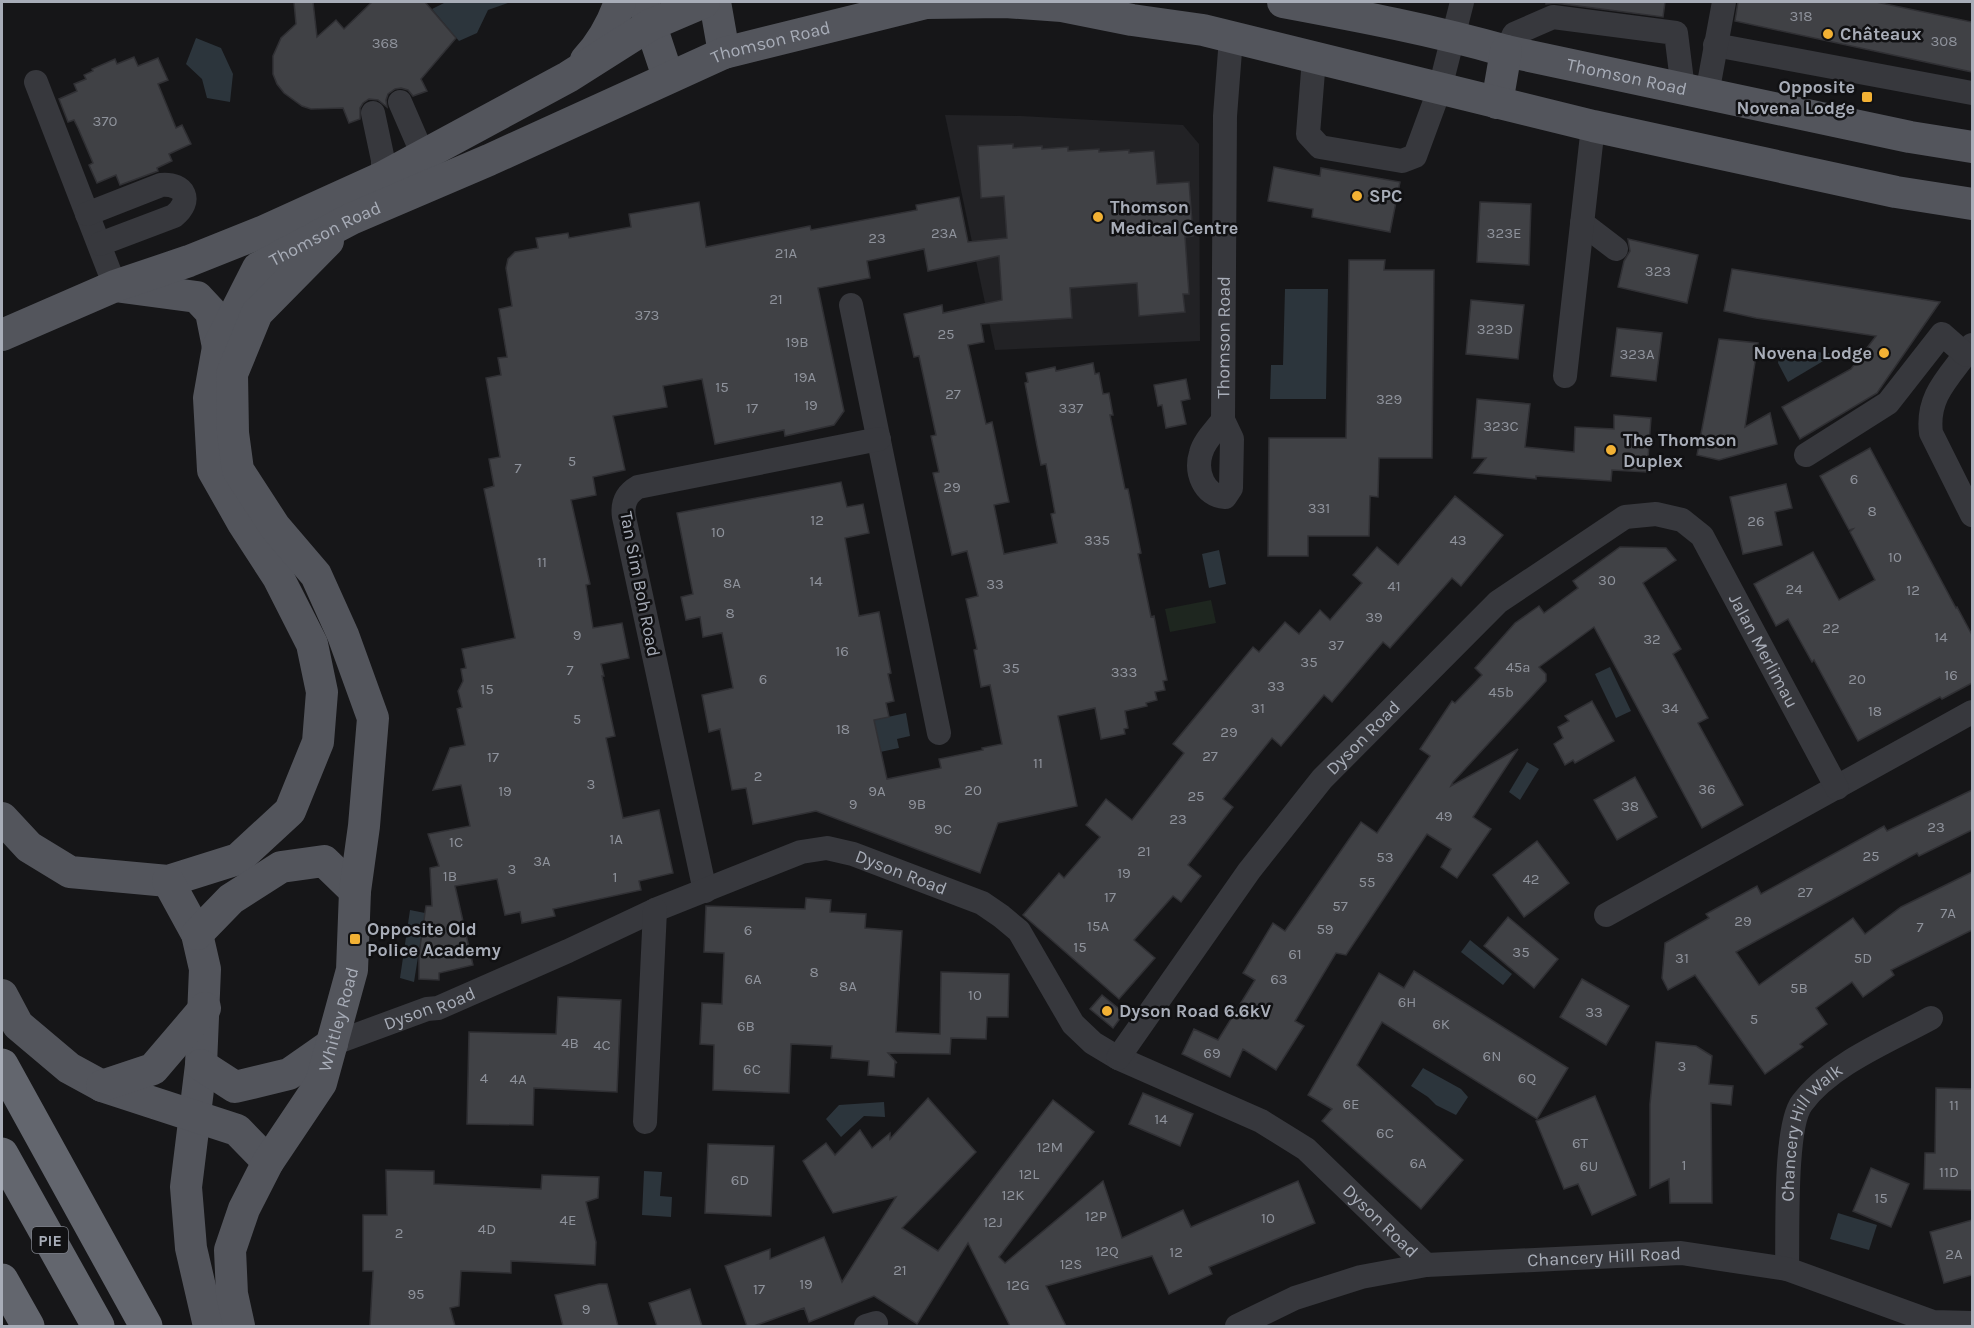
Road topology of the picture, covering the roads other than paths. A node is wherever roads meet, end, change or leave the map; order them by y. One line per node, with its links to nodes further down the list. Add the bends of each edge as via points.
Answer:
1 (620, 2): 16 (main road, via 594,52)
2 (704, 2): 8 (main road, Thomson Road)
3 (715, 2): 14 (main road)
4 (849, 2): 9 (main road)
5 (1283, 2): 10 (main road, Thomson Road)
6 (1462, 2): 10 (street)
7 (1724, 2): 12 (street)
8 (646, 13): 16 (main road, Thomson Road); 17 (main road)
9 (877, 16): 11 (main road, Thomson Road, via 926,3 1005,2 1050,5); 14 (main road, Thomson Road)
10 (1452, 35): 13 (main road, Thomson Road); 19 (street)
11 (1231, 38): 15 (main road, Thomson Road); 41 (street, Thomson Road, via 1225,116)
12 (1715, 45): 20 (street); 21 (street)
13 (1506, 51): 20 (main road, Thomson Road); 20 (street, via 1514,34 1553,17 1676,33); 23 (main road)
14 (724, 53): 17 (main road, Thomson Road)
15 (1314, 59): 19 (main road, Thomson Road); 19 (street, via 1308,134 1320,147 1402,161 1410,159)
16 (568, 77): 27 (main road, Thomson Road)
17 (668, 77): 31 (main road, Thomson Road)
18 (36, 82): 30 (street)
19 (1440, 88): 23 (main road, Thomson Road)
20 (1695, 91): 26 (main road, Thomson Road)
21 (1972, 93)
22 (400, 102): 27 (street)
23 (1497, 103): 25 (main road, Thomson Road)
24 (373, 113): 28 (street)
25 (1593, 126): 29 (main road, Thomson Road, via 1896,192); 32 (street)
26 (1972, 147)
27 (423, 155): 28 (main road, Thomson Road)
28 (383, 177): 35 (main road, Thomson Road, via 264,231)
29 (1972, 204)
30 (87, 213): 33 (street); 33 (street, via 161,185 172,184 182,190 183,209 174,216)
31 (351, 219): 38 (main road, Thomson Road, via 258,268); 47 (main road, via 257,313 232,374 238,470 275,527 316,575)
32 (1582, 223): 34 (street); 40 (street)
33 (100, 244): 35 (street)
34 (1616, 249)
35 (115, 286): 37 (main road, Thomson Road); 38 (main road, via 197,297 212,312)
36 (851, 305): 42 (street)
37 (2, 335)
38 (218, 347): 46 (main road, Thomson Road, via 209,398 213,470)
39 (1969, 350): 43 (street, via 1942,333 1888,403); 44 (street, via 1935,397 1929,420 1931,433)
40 (1565, 376)
41 (1222, 420)
42 (879, 439): 49 (street); 54 (street, Tan Sim Boh Road, via 638,487 624,503)
43 (1806, 455)
44 (1972, 515)
45 (1682, 520): 50 (street, Jalan Merlimau, via 1702,536); 62 (street, Dyson Road, via 1656,514 1625,517 1498,602 1322,779 1249,871)
46 (279, 577): 47 (main road, Whitley Road); 52 (main road, Thomson Road, via 312,644 322,692 318,742 291,811 238,859)
47 (343, 635): 53 (main road, Whitley Road, via 373,718)
48 (1972, 712): 50 (street)
49 (939, 733)
50 (1837, 788): 56 (street)
51 (2, 818): 52 (main road, Thomson Road, via 29,847 70,872)
52 (168, 881): 57 (main road)
53 (356, 891): 57 (main road, via 324,861 281,867 231,899); 61 (main road, Whitley Road, via 352,970)
54 (705, 891): 55 (street, Dyson Road); 62 (street, Dyson Road, via 801,852 827,848 853,854 982,903 1019,931 1073,1024 1093,1043)
55 (656, 910): 61 (street, Dyson Road, via 449,1004); 67 (street)
56 (1606, 915)
57 (197, 934): 59 (main road, via 206,969)
58 (2, 995): 65 (main road, via 18,1025 69,1068)
59 (205, 1008): 63 (main road); 65 (main road, via 153,1069)
60 (1931, 1018): 71 (street, Chancery Hill Walk, via 1825,1079 1801,1104 1790,1149)
61 (332, 1044): 63 (main road, via 289,1074 235,1087); 69 (main road, Whitley Road, via 321,1083)
62 (1118, 1058): 70 (street, Dyson Road, via 1261,1121 1306,1149)
63 (201, 1065): 66 (main road)
64 (6, 1074): 76 (highway)
65 (102, 1086): 66 (main road)
66 (193, 1116): 69 (main road, via 237,1130); 77 (main road, via 186,1187 191,1248)
67 (645, 1122)
68 (2, 1154): 75 (highway, PIE)
69 (268, 1162): 78 (main road, Whitley Road, via 244,1209 230,1250 232,1294)
70 (1426, 1265): 71 (street, Chancery Hill Road, via 1681,1253); 79 (street, Chancery Hill Road, via 1361,1277 1295,1298)
71 (1787, 1269): 73 (street, Chancery Hill Road, via 1933,1322)
72 (2, 1280): 74 (highway)
73 (1972, 1323)
74 (28, 1326)
75 (98, 1326)
76 (146, 1326)
77 (209, 1326)
78 (239, 1326)
79 (1237, 1326)

